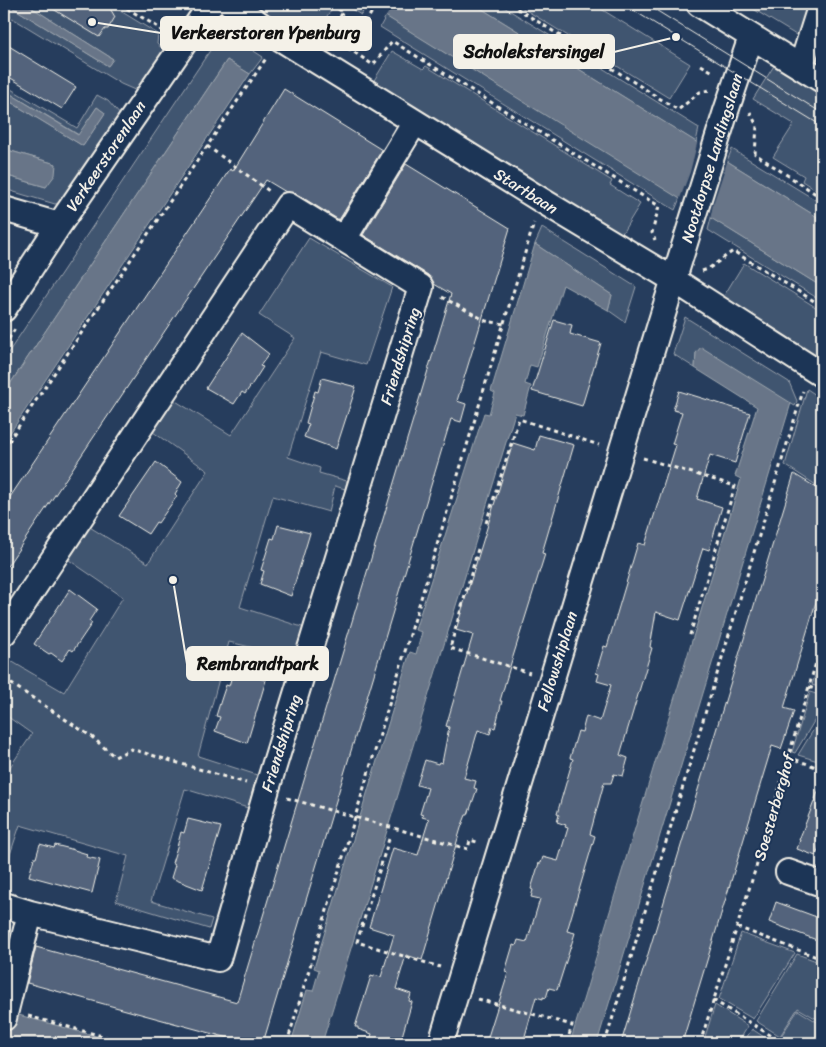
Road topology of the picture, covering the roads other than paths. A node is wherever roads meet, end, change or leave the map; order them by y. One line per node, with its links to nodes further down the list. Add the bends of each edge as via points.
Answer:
1 (212, 4): 10 (street, Verkeerstorenlaan)
2 (231, 4): 8 (street, Startbaan)
3 (699, 4): 5 (street)
4 (821, 4): 6 (street)
5 (751, 36): 6 (street); 12 (street, Nootdorpse Landingslaan)
6 (801, 67): 7 (street)
7 (822, 80)
8 (415, 122): 11 (street); 12 (street, Startbaan)
9 (4, 209): 10 (street)
10 (59, 225): 13 (street, Verkeerstorenlaan)
11 (344, 239): 15 (street, Friendshipring, via 288,205); 19 (street, Friendshipring, via 421,287 218,959)
12 (674, 280): 14 (street, Startbaan); 21 (street, Fellowshiplaan)
13 (12, 316)
14 (813, 381)
15 (4, 633)
16 (788, 872): 17 (street, Soesterberghof)
17 (822, 884)
18 (4, 905): 19 (street, Friendshipring)
19 (30, 913): 20 (street)
20 (10, 1014)
21 (441, 1043)

